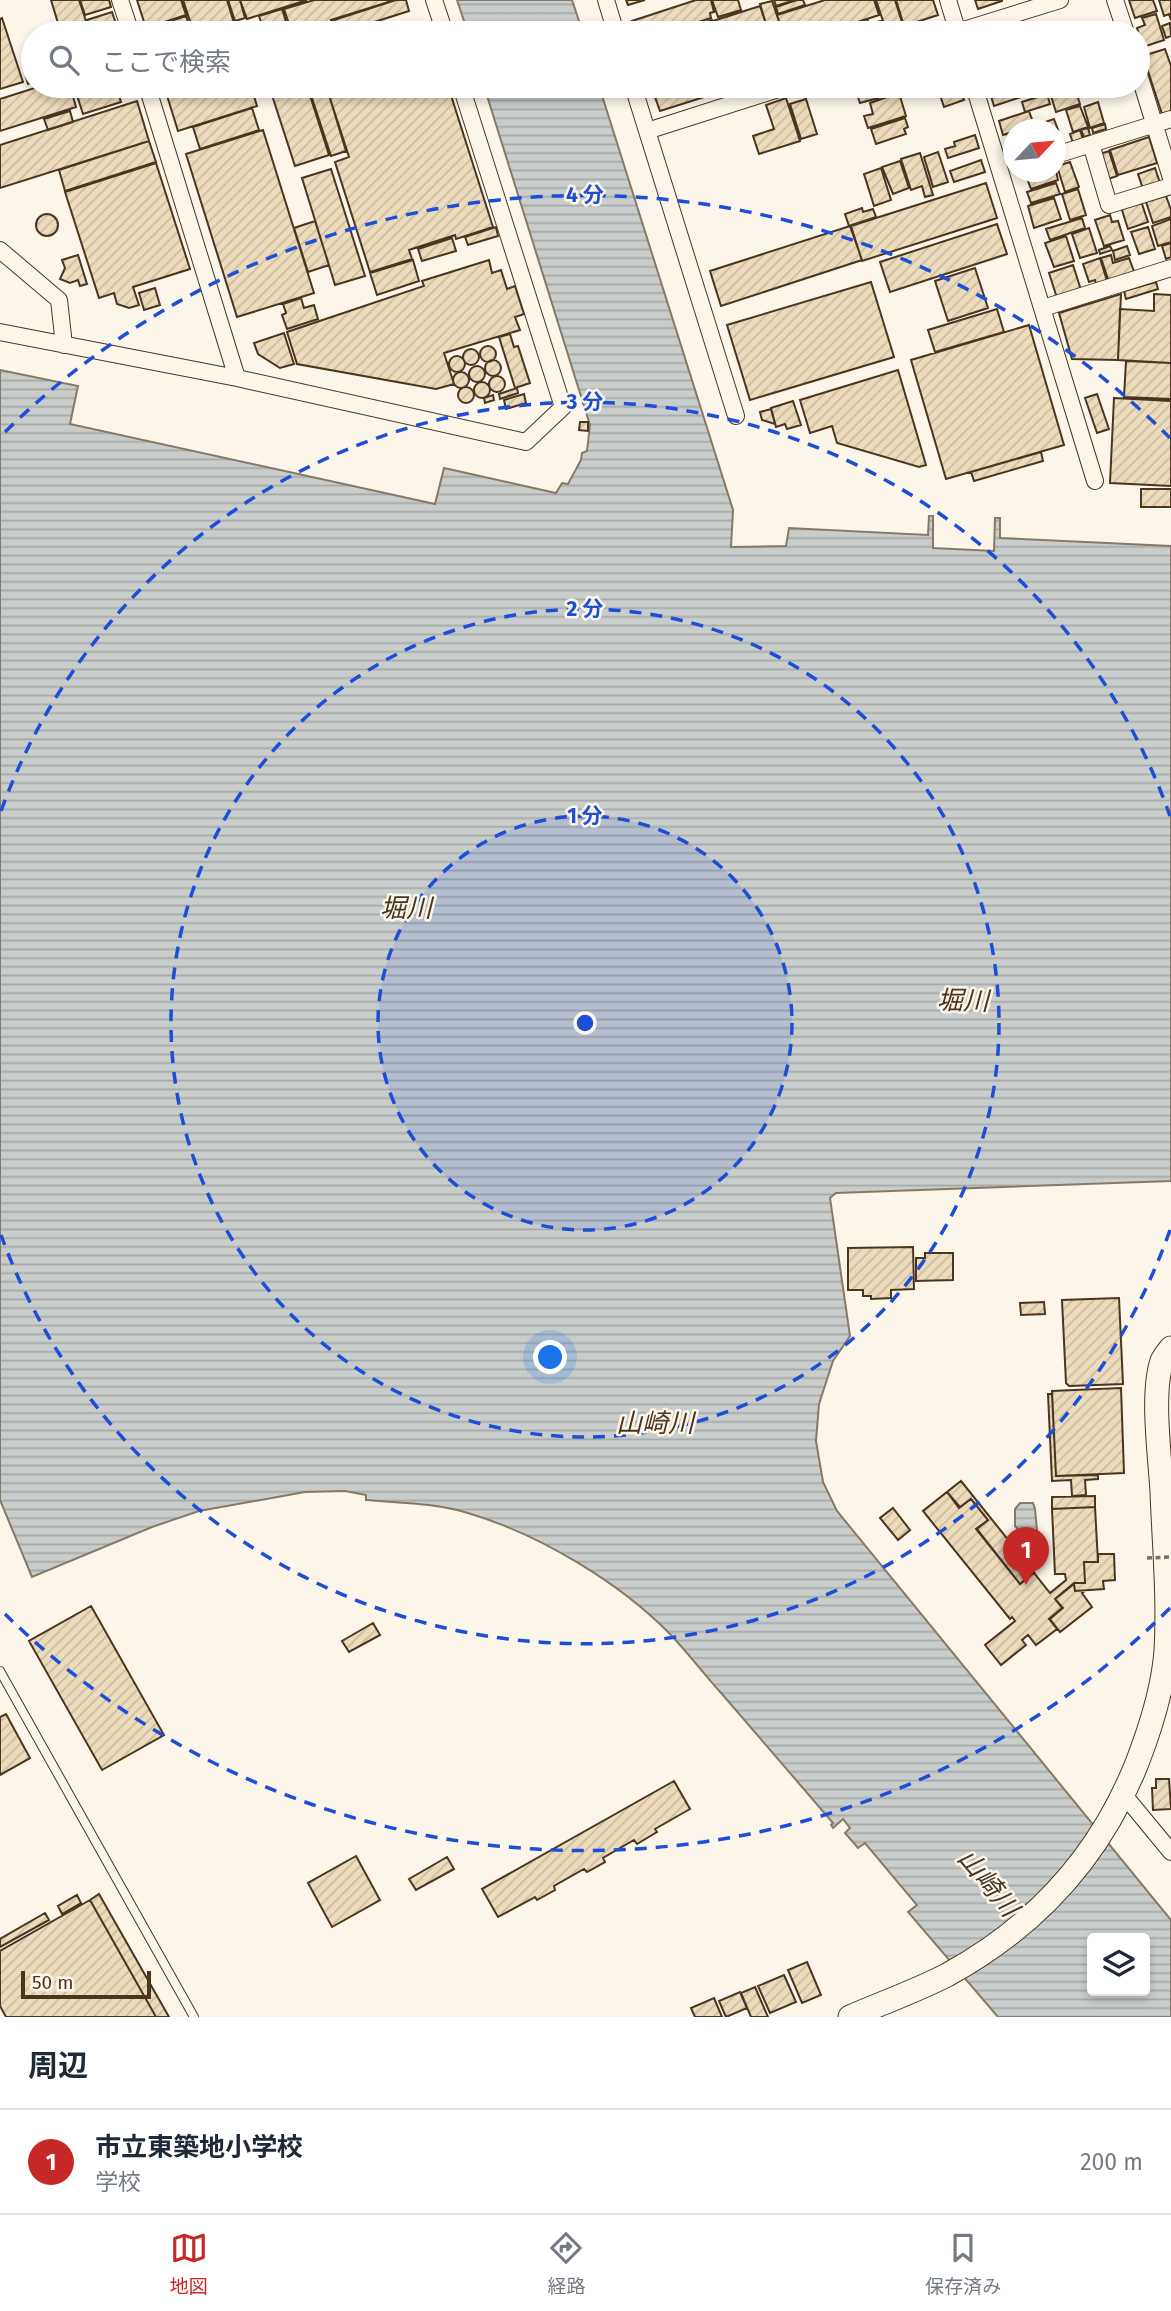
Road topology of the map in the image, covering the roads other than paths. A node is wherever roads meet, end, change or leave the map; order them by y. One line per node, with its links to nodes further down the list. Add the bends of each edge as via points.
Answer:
1 (120, 0): 7 (street)
2 (434, 0): 8 (street)
3 (606, 0): 9 (street)
4 (948, 0): 10 (street)
5 (1060, 0): 11 (street)
6 (1115, 0): 12 (street)
7 (127, 21)
8 (441, 21)
9 (613, 21)
10 (954, 21)
11 (994, 21)
12 (1122, 21)
13 (151, 98): 33 (street)
14 (465, 98): 33 (street, via 562,407 526,442)
15 (637, 98): 21 (street)
16 (750, 98): 21 (street)
17 (979, 98): 24 (street)
18 (1146, 98): 20 (street)
19 (1171, 119): 20 (street)
20 (1154, 124): 22 (street); 25 (street)
21 (647, 131): 34 (street)
22 (1091, 144): 23 (street); 27 (street, via 1109,205)
23 (1066, 152)
24 (1003, 160)
25 (1171, 178)
26 (1010, 182): 30 (street)
27 (1171, 186)
28 (0, 250): 32 (street, via 58,300)
29 (1171, 268): 30 (street)
30 (1043, 308): 35 (street)
31 (0, 332): 32 (street)
32 (64, 345): 33 (street)
33 (237, 378)
34 (736, 416)
35 (1096, 481)
36 (1171, 1348): 37 (street, via 1163,1360 1157,1396)
37 (1168, 1580): 39 (street, via 1166,1652 1155,1716)
38 (0, 1671): 41 (lane)
39 (1124, 1795): 40 (street); 42 (street, via 1077,1867 1037,1913 945,1976)
40 (1171, 1852)
41 (194, 2017)
42 (850, 2017)

